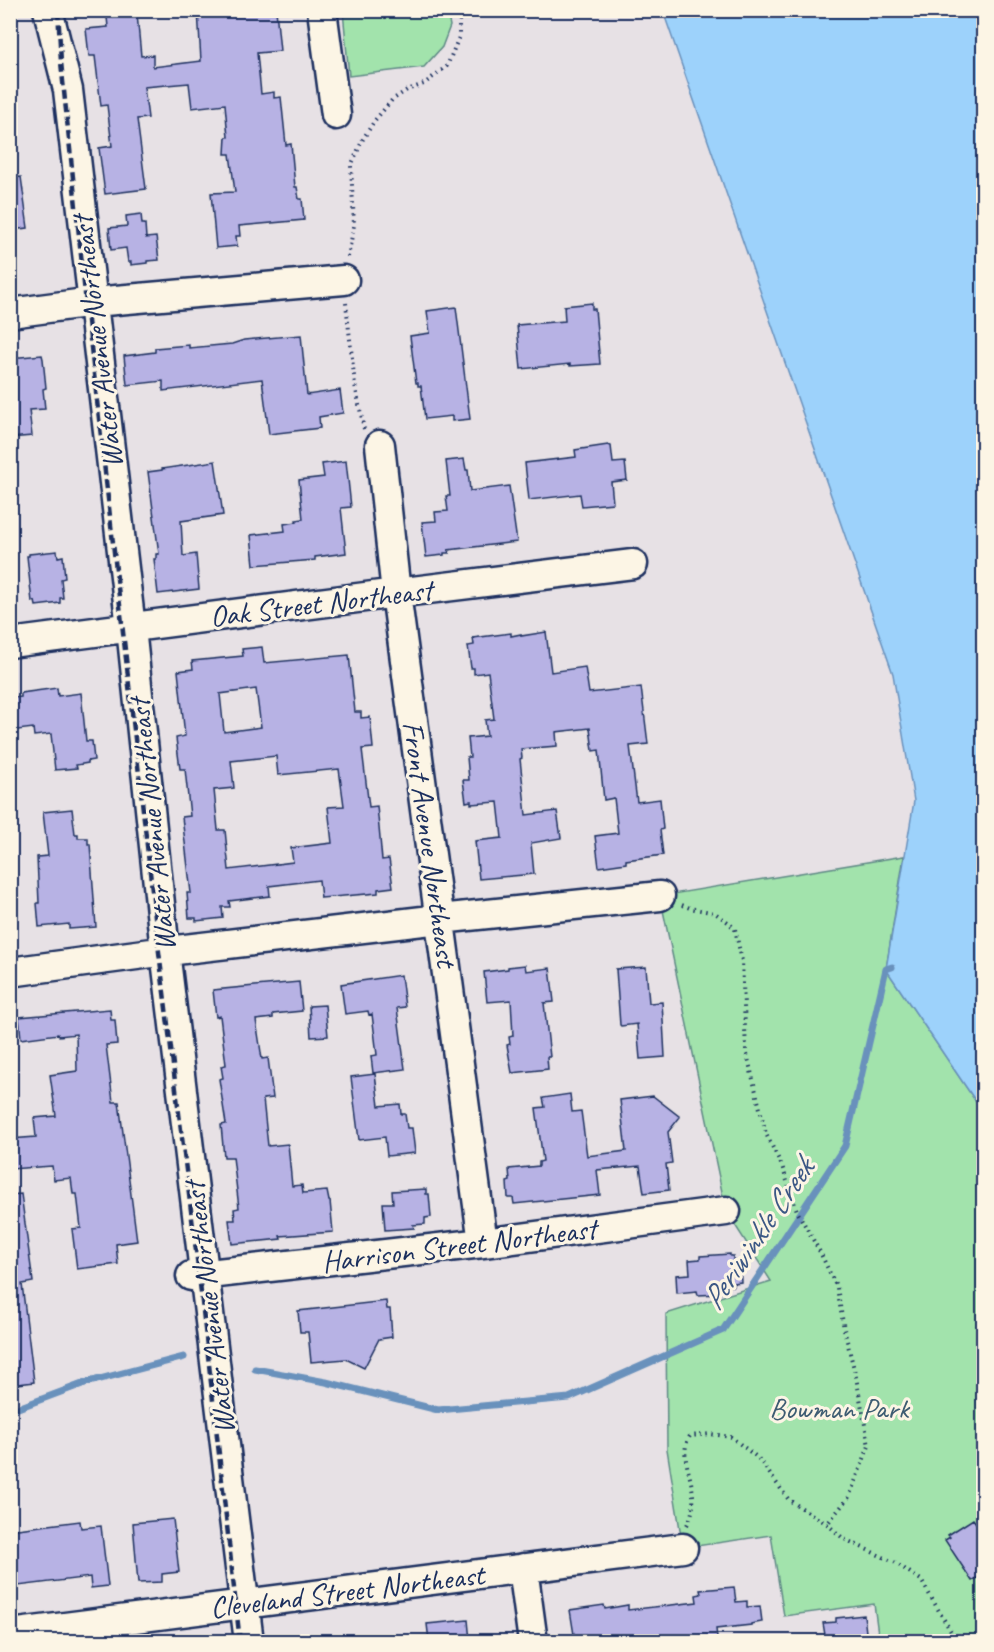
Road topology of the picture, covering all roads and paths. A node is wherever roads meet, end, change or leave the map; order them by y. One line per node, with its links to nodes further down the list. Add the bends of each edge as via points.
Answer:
1 (47, 10): 6 (street, Water Avenue Northeast)
2 (322, 10): 4 (street)
3 (459, 10): 5 (path, via 459,37 447,66 424,84 392,100 363,139 351,166 354,225)
4 (336, 116)
5 (344, 279): 6 (street); 8 (path, via 355,385 365,436)
6 (86, 304): 7 (street); 11 (street, Water Avenue Northeast, via 89,388)
7 (10, 313)
8 (380, 445): 10 (street, Front Avenue Northeast)
9 (633, 564): 10 (street, Oak Street Northeast)
10 (396, 593): 11 (street, Oak Street Northeast); 14 (street, Front Avenue Northeast)
11 (122, 629): 12 (street, Oak Street Northeast); 15 (street, Water Avenue Northeast)
12 (10, 643)
13 (660, 896): 14 (street); 20 (path, via 715,913 735,929 742,961 746,1050 766,1134 798,1211 837,1288 869,1446 849,1497)
14 (440, 919): 15 (street); 18 (street, Front Avenue Northeast)
15 (157, 953): 16 (street); 19 (street, Water Avenue Northeast)
16 (10, 972)
17 (726, 1211): 18 (street, Harrison Street Northeast)
18 (483, 1243): 19 (street, Harrison Street Northeast)
19 (198, 1275): 23 (street, Water Avenue Northeast)
20 (827, 1524): 21 (path, via 789,1500 758,1458 731,1437 690,1436 685,1456 694,1506 684,1530); 28 (path, via 844,1539 894,1562 921,1580)
21 (683, 1548): 22 (street, Cleveland Street Northeast)
22 (523, 1568): 23 (street, Cleveland Street Northeast); 27 (street)
23 (236, 1606): 24 (street, Cleveland Street Northeast); 25 (street, Water Avenue Northeast); 26 (street, Water Avenue Northeast)
24 (10, 1634)
25 (232, 1641)
26 (249, 1641)
27 (533, 1641)
28 (957, 1641)

